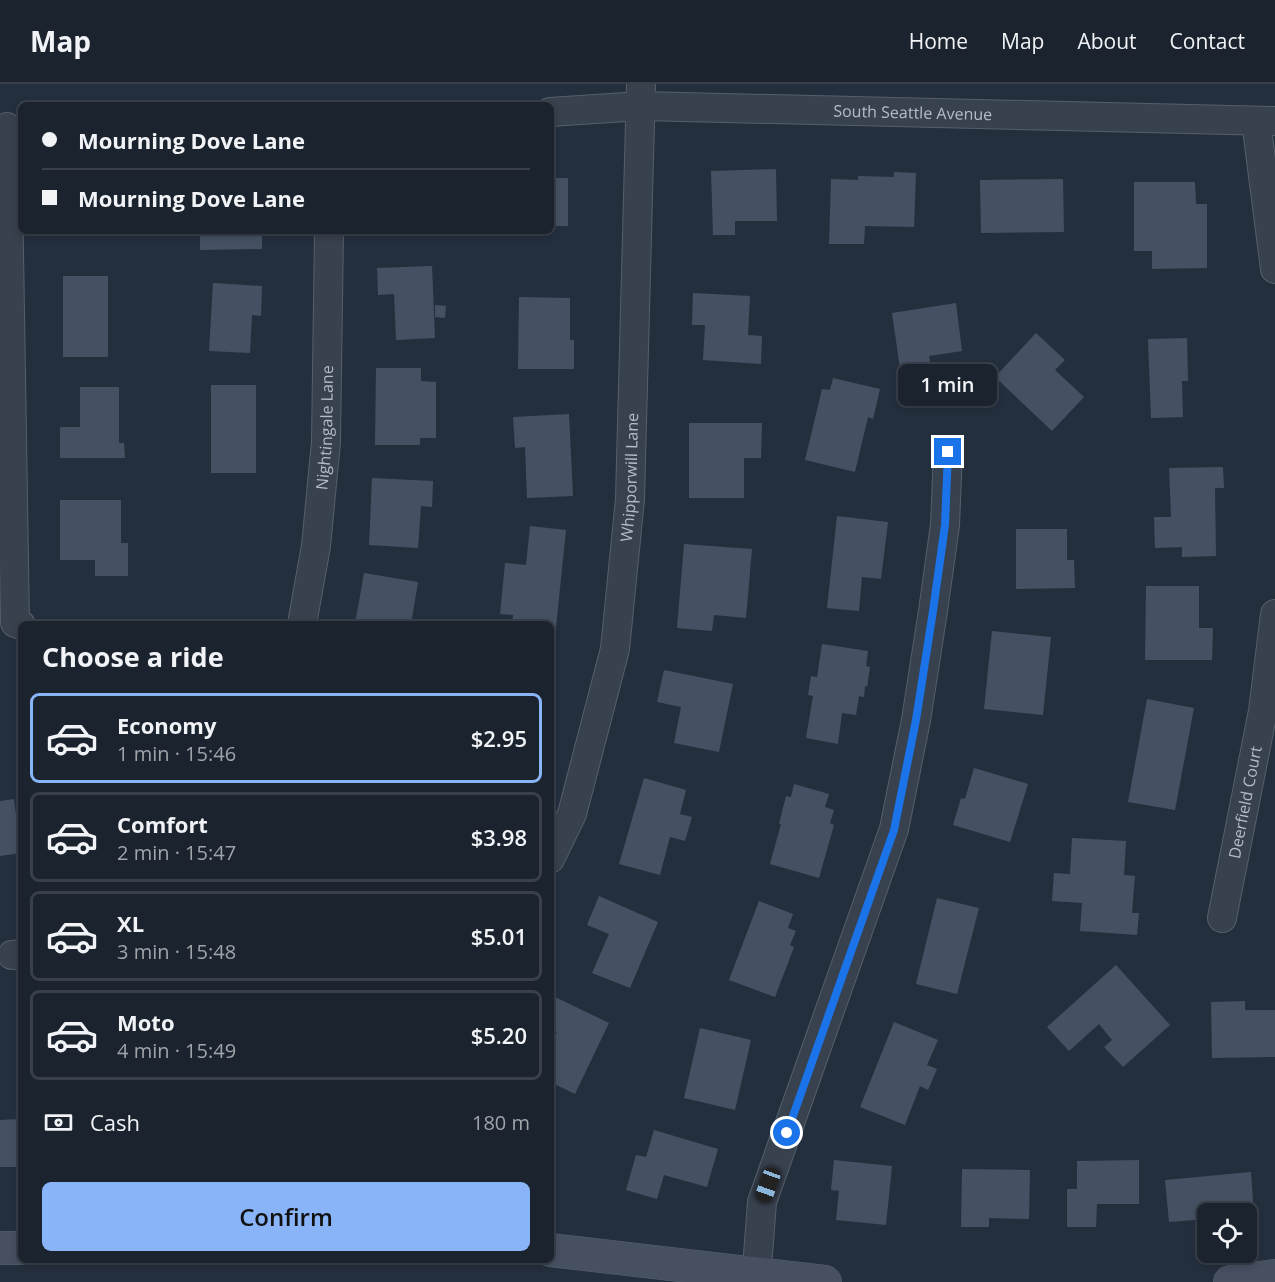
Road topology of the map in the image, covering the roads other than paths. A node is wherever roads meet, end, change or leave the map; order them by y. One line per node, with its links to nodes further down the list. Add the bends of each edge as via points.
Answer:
1 (641, 95): 2 (street, South Seattle Avenue); 3 (street, South Seattle Avenue); 11 (street, Whipporwill Lane, via 630,499 615,649 572,813)
2 (554, 111)
3 (1266, 121): 6 (street)
4 (10, 127): 10 (street)
5 (329, 234): 9 (street, Nightingale Lane, via 326,442 316,546)
6 (1275, 269)
7 (948, 452): 17 (street, via 945,525 933,611 894,830 762,1202)
8 (1275, 614): 12 (street, Deerfield Court, via 1263,711)
9 (303, 621)
10 (18, 624)
11 (554, 851)
12 (1222, 918)
13 (0, 1248): 14 (street)
14 (18, 1248)
15 (554, 1251): 17 (street)
16 (1275, 1276): 19 (street)
17 (756, 1278): 18 (street)
18 (825, 1282)
19 (1230, 1282)

